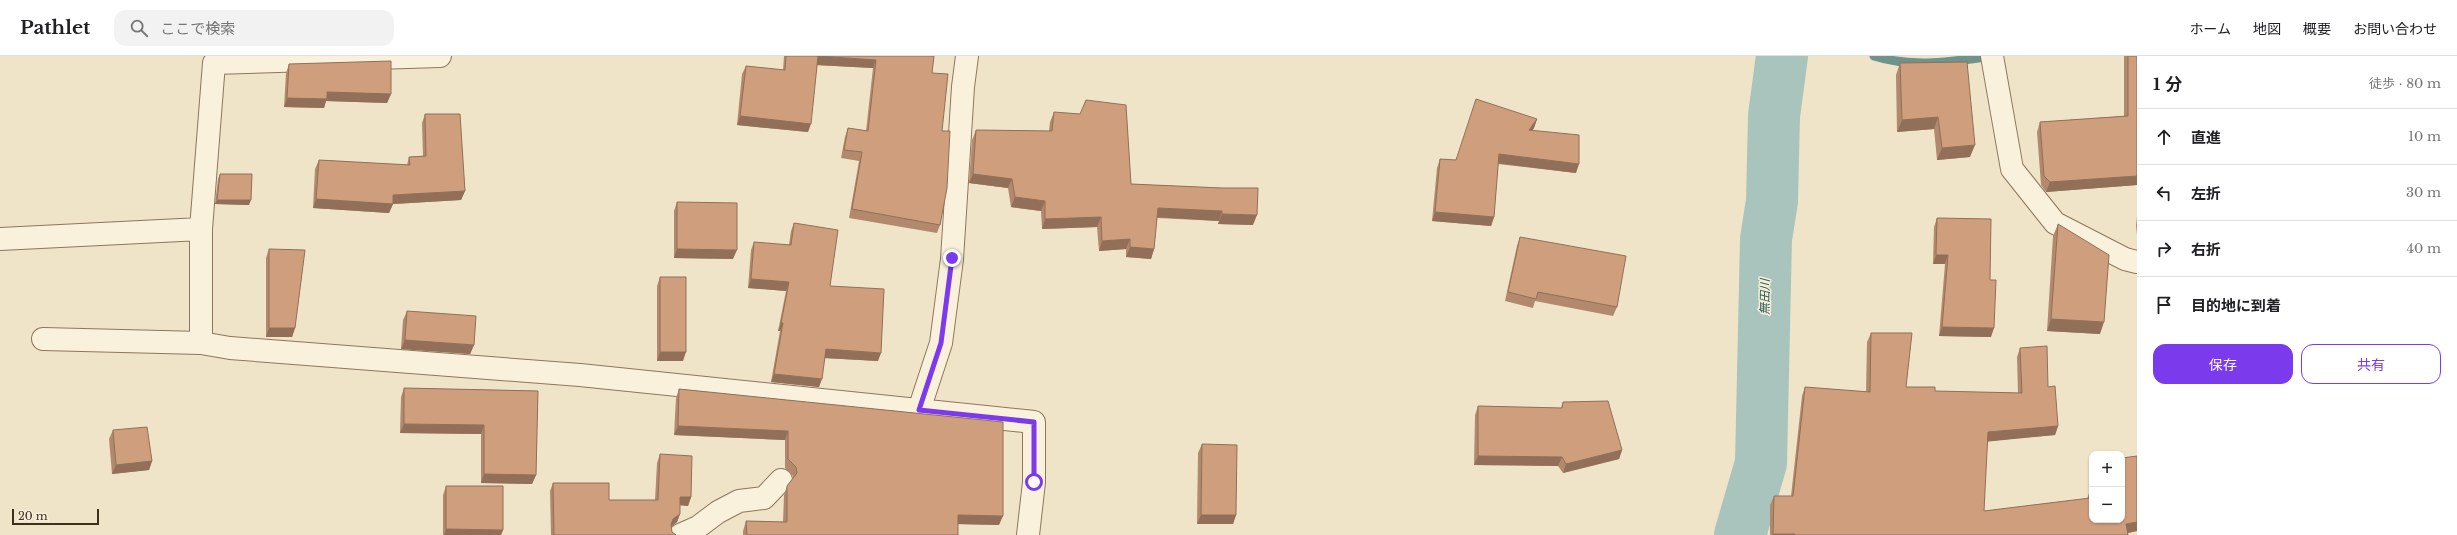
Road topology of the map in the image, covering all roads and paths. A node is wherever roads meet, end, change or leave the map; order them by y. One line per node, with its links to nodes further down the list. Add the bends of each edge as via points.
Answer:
1 (440, 56): 4 (street, via 214,63)
2 (967, 56): 9 (street, via 952,258 941,343)
3 (1992, 56): 6 (street, via 2012,169 2055,223)
4 (201, 229): 5 (street); 8 (street)
5 (0, 239)
6 (2137, 262)
7 (43, 339): 8 (street)
8 (201, 343): 9 (street, via 230,348 580,375)
9 (919, 410): 12 (street, via 1034,422 1034,482)
10 (781, 480): 11 (street, via 764,498 739,501 698,527)
11 (680, 535)
12 (1028, 535)

